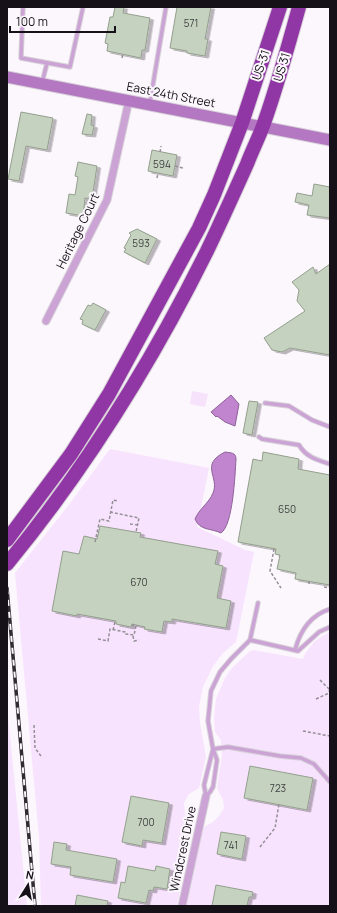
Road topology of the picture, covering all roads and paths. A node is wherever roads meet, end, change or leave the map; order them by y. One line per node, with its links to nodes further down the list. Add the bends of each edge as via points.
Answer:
1 (23, 7): 8 (lane, via 21,58)
2 (83, 7): 8 (lane, via 70,67)
3 (166, 7): 12 (lane)
4 (280, 7): 13 (highway, US-31 / US 31)
5 (299, 7): 14 (highway, US 31 / US 31, via 282,70)
6 (123, 54): 7 (path)
7 (122, 58)
8 (47, 63): 10 (lane)
9 (7, 77): 10 (street, East 24th Street)
10 (42, 84): 11 (street, East 24th Street)
11 (129, 100): 12 (street, East 24th Street); 23 (street, Heritage Court, via 107,200)
12 (149, 104): 13 (street, East 24th Street)
13 (242, 123): 14 (street, East 24th Street); 22 (highway, US 31)
14 (262, 127): 15 (street, East 24th Street); 24 (highway, US 31, via 225,214)
15 (330, 140)
16 (161, 146): 17 (path)
17 (160, 152)
18 (175, 166): 19 (path)
19 (183, 168)
20 (158, 173): 21 (path)
21 (157, 178)
22 (199, 228): 24 (highway, via 199,239 163,314 164,318); 34 (highway, US 31, via 109,394 71,454)
23 (46, 321)
24 (172, 322): 37 (highway, US 31, via 83,463)
25 (265, 403): 26 (lane, via 289,406)
26 (330, 427)
27 (259, 437): 28 (lane, via 299,445 307,455)
28 (330, 464)
29 (118, 501): 30 (path, via 113,500)
30 (110, 512): 32 (path, via 139,518); 35 (path, via 109,521 100,519)
31 (130, 524): 32 (path)
32 (138, 525): 33 (path)
33 (136, 532)
34 (7, 540)
35 (95, 542)
36 (274, 549): 41 (path, via 270,571)
37 (7, 564)
38 (309, 581): 39 (path)
39 (308, 584)
40 (324, 587): 42 (path)
41 (281, 588)
42 (330, 588)
43 (258, 603): 51 (lane)
44 (330, 609): 53 (lane, via 308,623)
45 (115, 622): 48 (path)
46 (132, 626): 49 (path, via 136,626)
47 (330, 626): 53 (lane)
48 (113, 630): 49 (path); 50 (path, via 110,629 108,641)
49 (133, 636): 52 (path, via 134,641)
50 (98, 639)
51 (250, 640): 53 (lane); 61 (lane, via 220,672 211,691 208,721)
52 (138, 641)
53 (296, 650)
54 (320, 680): 55 (path)
55 (330, 689): 56 (path)
56 (329, 694): 57 (path)
57 (316, 699)
58 (34, 725): 62 (path, via 35,748)
59 (303, 731): 60 (path)
60 (330, 736)
61 (213, 749): 63 (lane, via 228,747 301,758 314,764); 64 (lane, via 204,784); 64 (lane, via 217,768 212,790)
62 (40, 756)
63 (330, 782)
64 (206, 796): 67 (street, Windcrest Drive)
65 (279, 804): 66 (path, via 274,828)
66 (260, 847)
67 (182, 906)

